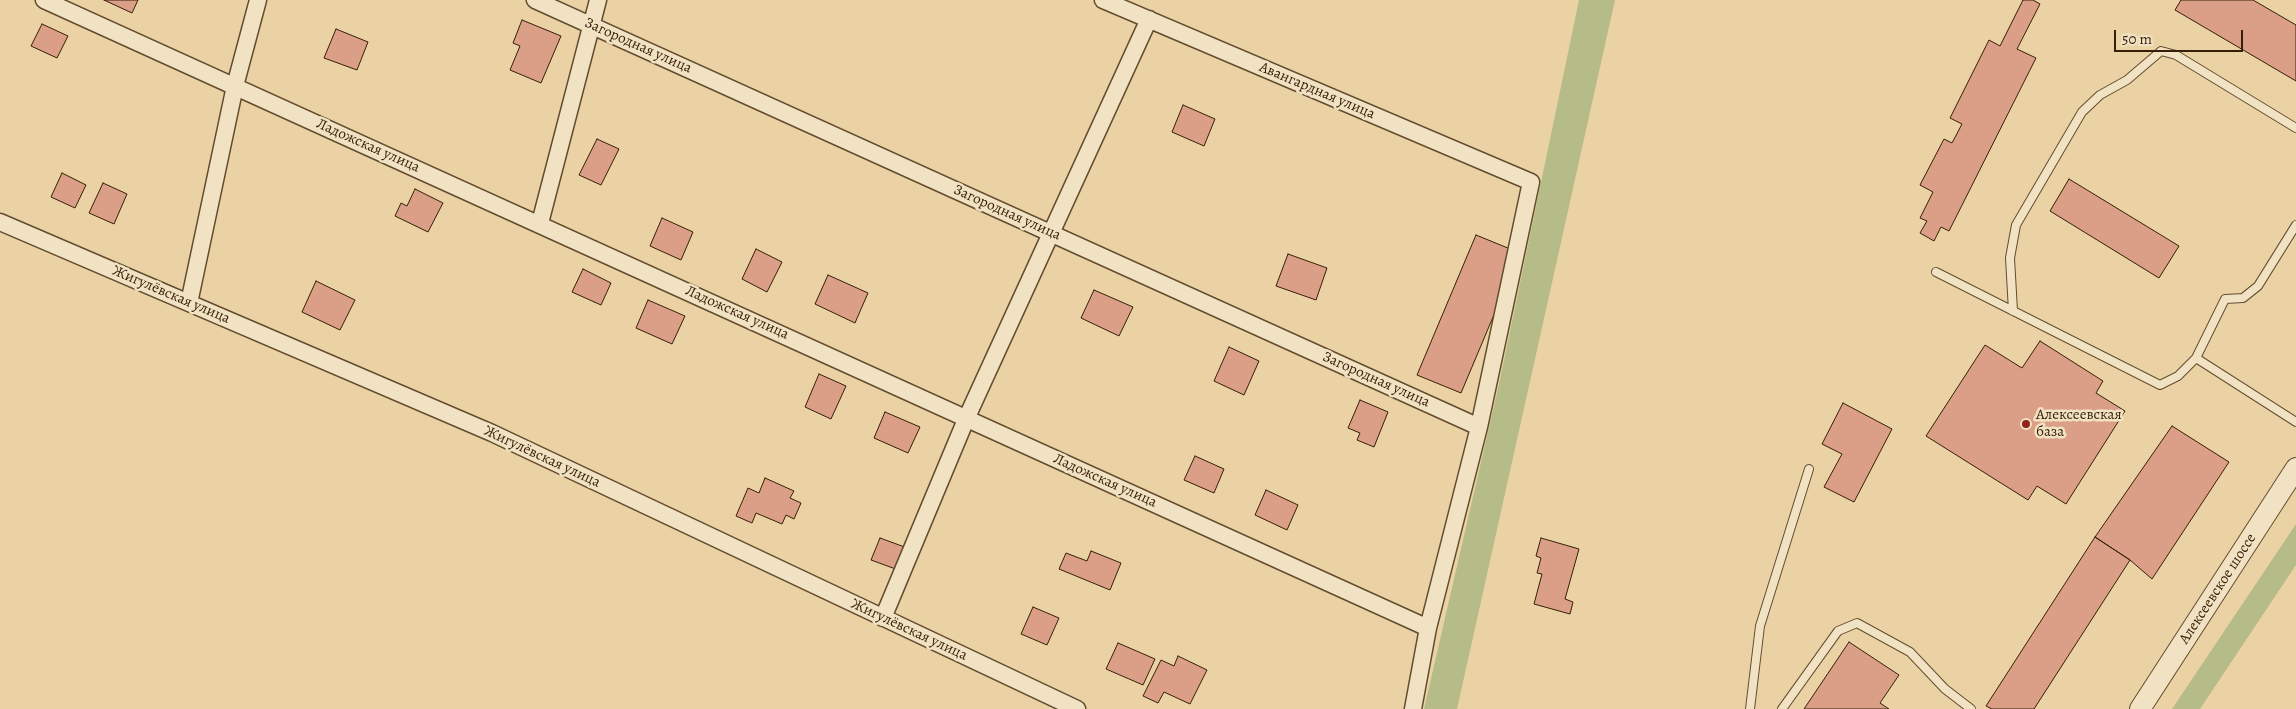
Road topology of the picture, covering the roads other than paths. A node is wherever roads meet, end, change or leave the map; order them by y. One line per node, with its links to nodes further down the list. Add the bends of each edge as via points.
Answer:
1 (44, 0): 8 (street, Ладожская улица)
2 (258, 0): 8 (street)
3 (535, 0): 7 (street, Загородная улица)
4 (598, 0): 7 (street)
5 (1104, 0): 6 (street, Авангардная улица)
6 (1148, 19): 13 (street); 20 (street, Авангардная улица, via 1531,182)
7 (592, 26): 11 (street); 13 (street, Загородная улица)
8 (235, 86): 11 (street, Ладожская улица); 15 (street)
9 (2296, 128): 16 (lane, via 2176,55 2161,51 2082,112 2016,225 2010,258)
10 (0, 222): 15 (street, Жигулёвская улица)
11 (540, 223): 18 (street, Ладожская улица)
12 (2296, 225): 17 (lane, via 2258,286 2243,298 2225,299)
13 (1052, 234): 18 (street); 20 (street, Загородная улица)
14 (1936, 272): 16 (lane)
15 (189, 303): 23 (street, Жигулёвская улица, via 492,433)
16 (2013, 311): 17 (lane, via 2160,385 2178,376)
17 (2196, 358): 19 (lane)
18 (967, 417): 23 (street); 24 (street, Ладожская улица)
19 (2296, 422)
20 (1479, 426): 24 (street)
21 (2296, 468): 30 (street, Алексеевское шоссе)
22 (1808, 469): 27 (lane, via 1760,626)
23 (883, 618): 25 (street, Жигулёвская улица)
24 (1428, 628): 26 (street)
25 (1077, 709)
26 (1413, 709)
27 (1750, 709)
28 (1782, 709): 29 (lane, via 1838,630 1857,623 1910,652 1945,689)
29 (1971, 709)
30 (2140, 709)

